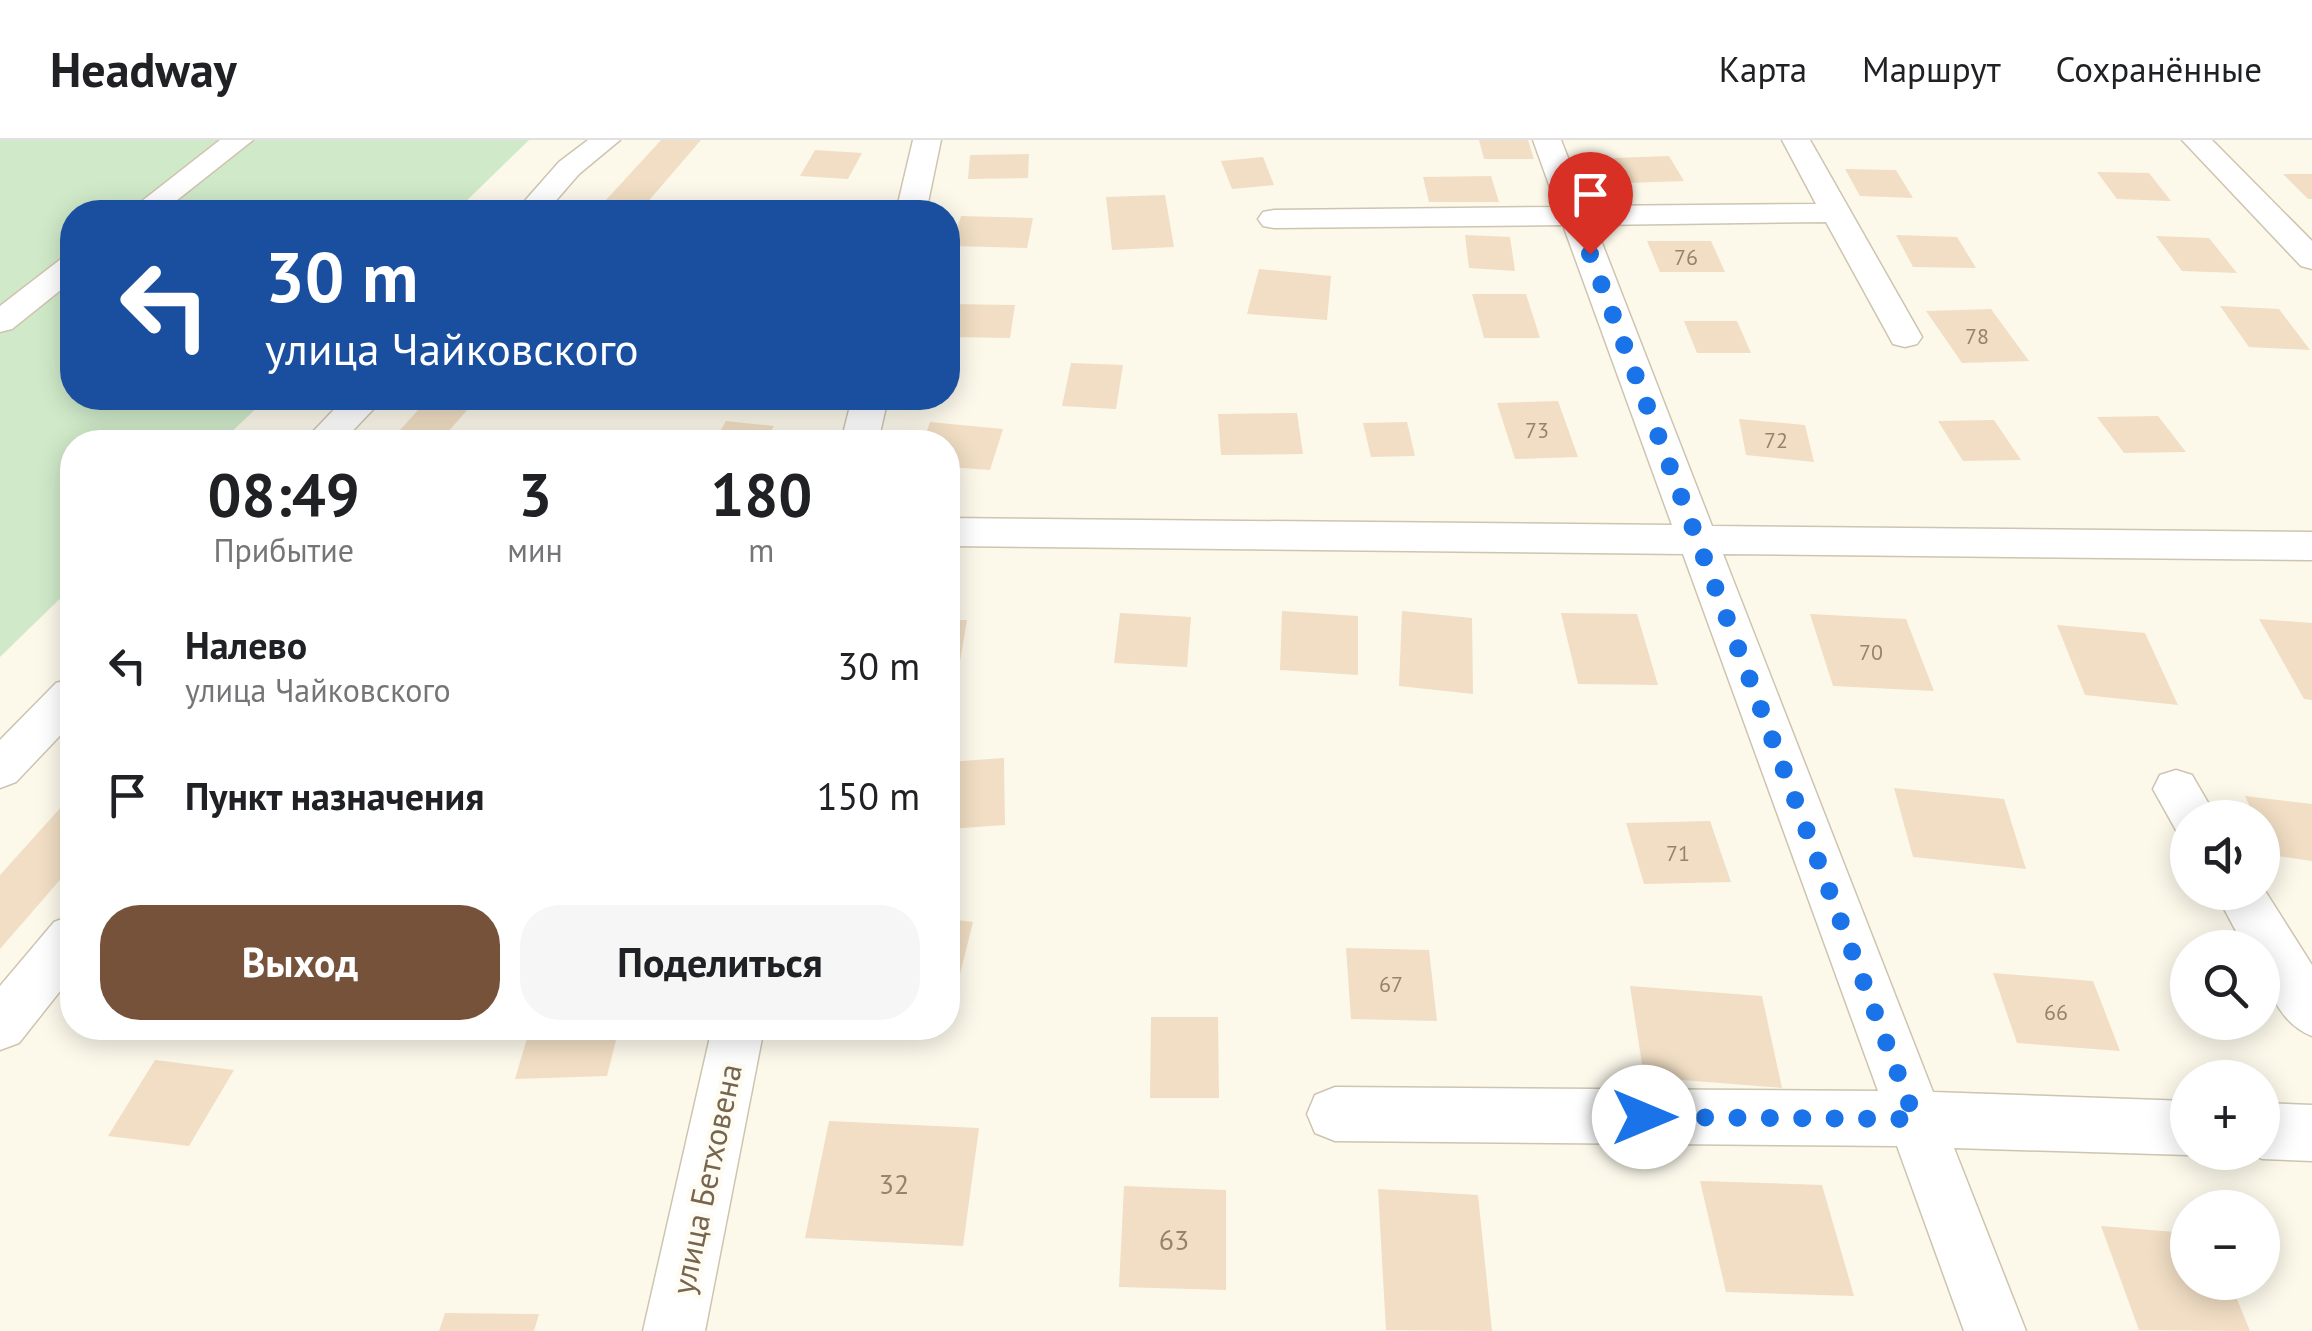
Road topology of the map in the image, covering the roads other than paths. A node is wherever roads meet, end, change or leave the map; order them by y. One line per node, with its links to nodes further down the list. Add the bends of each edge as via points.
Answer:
1 (238, 140): 7 (street)
2 (606, 140): 8 (street)
3 (928, 140): 9 (street)
4 (1547, 140): 11 (street)
5 (1796, 140): 10 (street)
6 (2196, 140): 13 (street)
7 (159, 200)
8 (540, 200)
9 (915, 200)
10 (1836, 213): 11 (street); 16 (street)
11 (1576, 218): 12 (street); 20 (street)
12 (1274, 219)
13 (2312, 259)
14 (60, 275): 15 (street)
15 (0, 322)
16 (1905, 337)
17 (354, 410): 18 (street)
18 (334, 430)
19 (960, 532): 20 (street)
20 (1698, 541): 21 (street); 30 (street)
21 (2312, 546)
22 (60, 707): 23 (street)
23 (0, 769)
24 (2251, 910): 26 (street)
25 (60, 952): 27 (street)
26 (2312, 1012)
27 (0, 1025)
28 (735, 1040): 34 (street, улица Бетховена)
29 (1335, 1114): 30 (street)
30 (1915, 1119): 31 (street); 35 (street)
31 (2170, 1127)
32 (2280, 1131): 33 (street)
33 (2312, 1132)
34 (674, 1331)
35 (1995, 1331)

